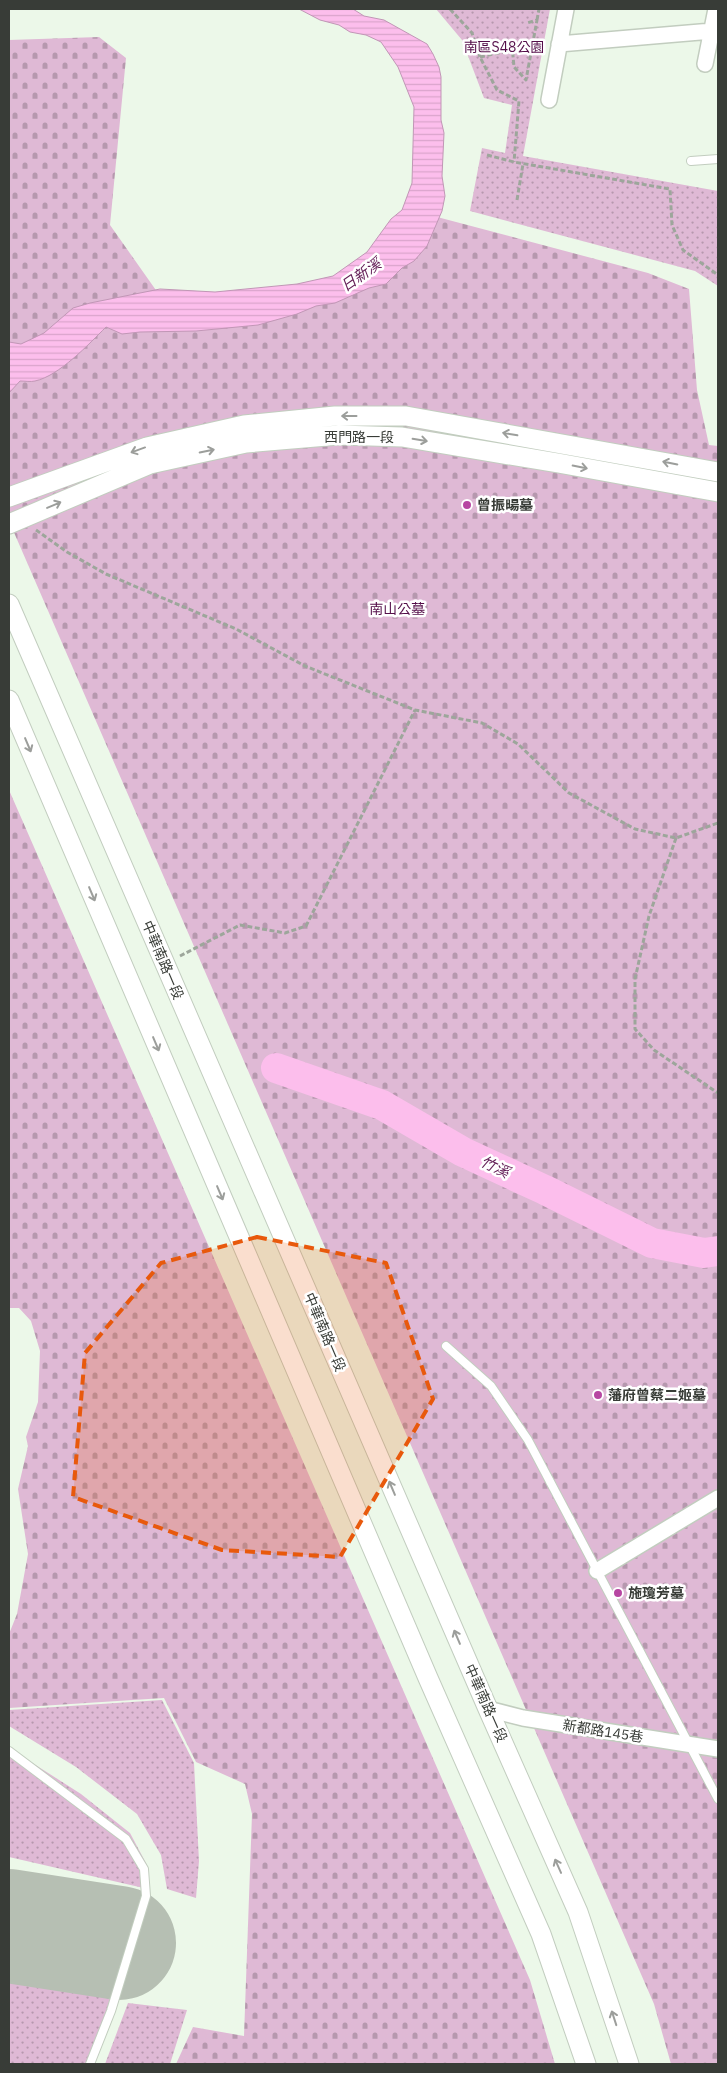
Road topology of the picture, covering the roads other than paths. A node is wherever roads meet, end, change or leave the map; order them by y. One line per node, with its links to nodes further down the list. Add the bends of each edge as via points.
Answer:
1 (566, 9): 4 (street)
2 (716, 9): 3 (street)
3 (715, 32): 4 (street); 5 (street)
4 (559, 44): 6 (street)
5 (705, 64)
6 (549, 100)
7 (718, 159): 8 (lane)
8 (691, 161)
9 (718, 472): 11 (street, 西門路一段, one-way to 11, via 406,416 335,416 244,425 147,447)
10 (718, 492): 12 (street, 西門路一段, one-way to 10, via 150,464 246,442 339,435 402,437)
11 (9, 497)
12 (9, 524)
13 (9, 604): 18 (street, 中華南路一段, one-way to 13)
14 (9, 700): 24 (street, one-way to 24, via 541,1934)
15 (446, 1346): 17 (lane, via 491,1386 528,1440)
16 (718, 1498): 17 (street)
17 (597, 1571): 19 (lane)
18 (488, 1709): 19 (street, 新都路145巷, via 524,1718); 25 (street, 中華南路一段, one-way to 18, via 578,1912)
19 (690, 1745): 20 (street, 新都路145巷); 22 (lane)
20 (718, 1749)
21 (9, 1751): 23 (lane, via 126,1840 144,1869 146,1896 111,2011)
22 (718, 1799)
23 (90, 2064)
24 (586, 2064)
25 (629, 2064)

